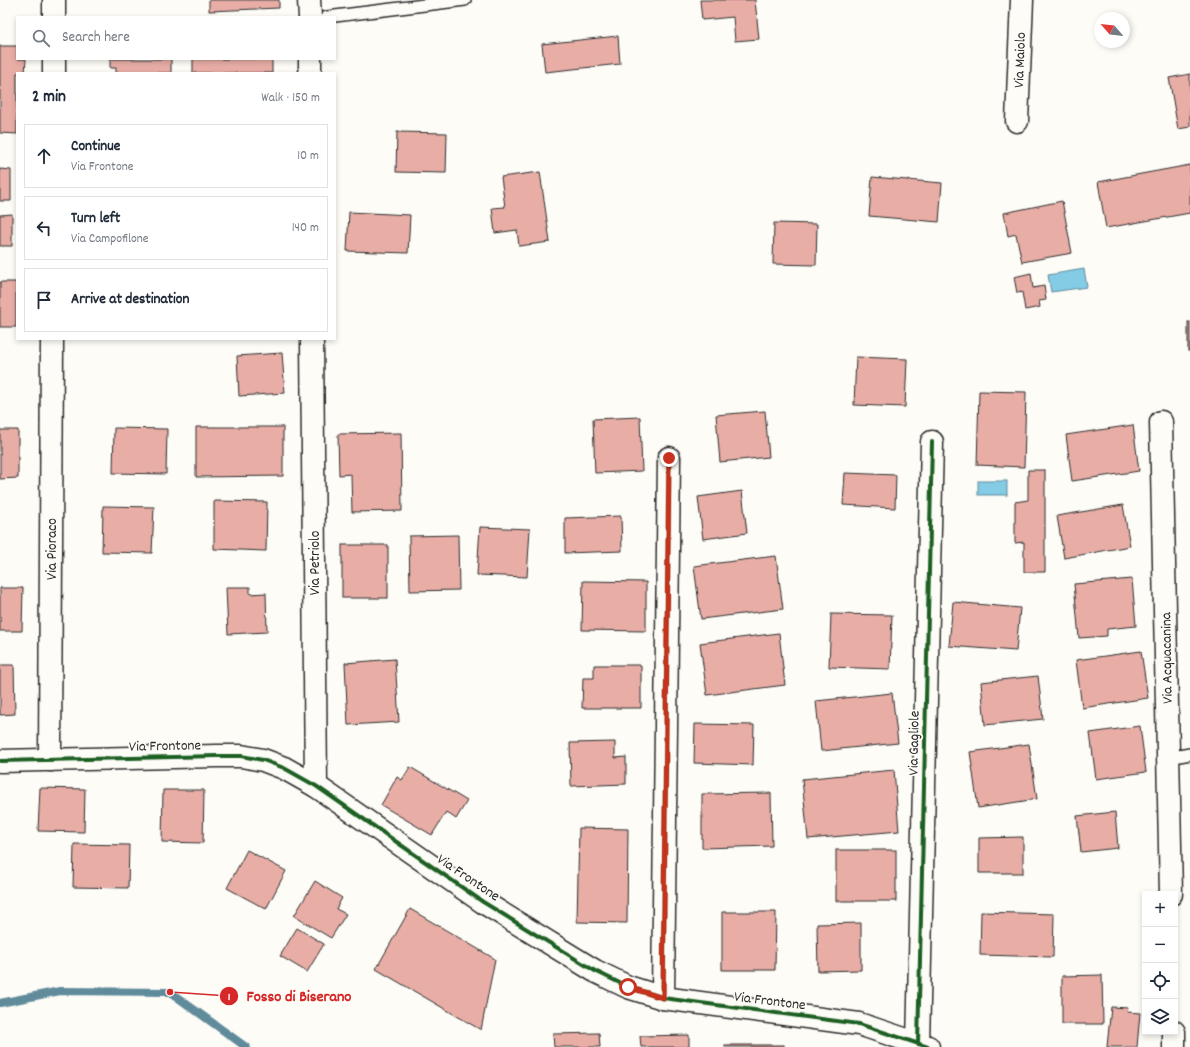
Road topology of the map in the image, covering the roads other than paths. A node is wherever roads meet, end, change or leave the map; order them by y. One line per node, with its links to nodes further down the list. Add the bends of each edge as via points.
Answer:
1 (54, 0): 5 (street)
2 (310, 0): 6 (street)
3 (465, 0): 7 (lane)
4 (1022, 0): 12 (street, Via Maiolo)
5 (54, 16)
6 (310, 16)
7 (335, 16)
8 (54, 60): 10 (street)
9 (310, 60): 11 (street)
10 (54, 72)
11 (310, 72)
12 (1017, 121)
13 (52, 340): 21 (street, Via Pioraco)
14 (312, 340): 22 (street, Via Petriolo)
15 (1161, 422): 19 (street, Via Acquacanina)
16 (932, 442): 26 (street, Via Gagliole)
17 (669, 458): 24 (street)
18 (1190, 754): 19 (lane)
19 (1168, 758): 23 (street, Via Acquacanina)
20 (0, 760): 21 (street, Via Frontone)
21 (50, 760): 22 (street, Via Frontone, via 241,756 263,760 284,768)
22 (316, 786): 24 (street, Via Frontone, via 483,902 588,967 628,987)
23 (1171, 891)
24 (663, 998): 26 (street, Via Frontone, via 859,1024)
25 (1174, 1035): 27 (street)
26 (923, 1046)
27 (1174, 1047)

